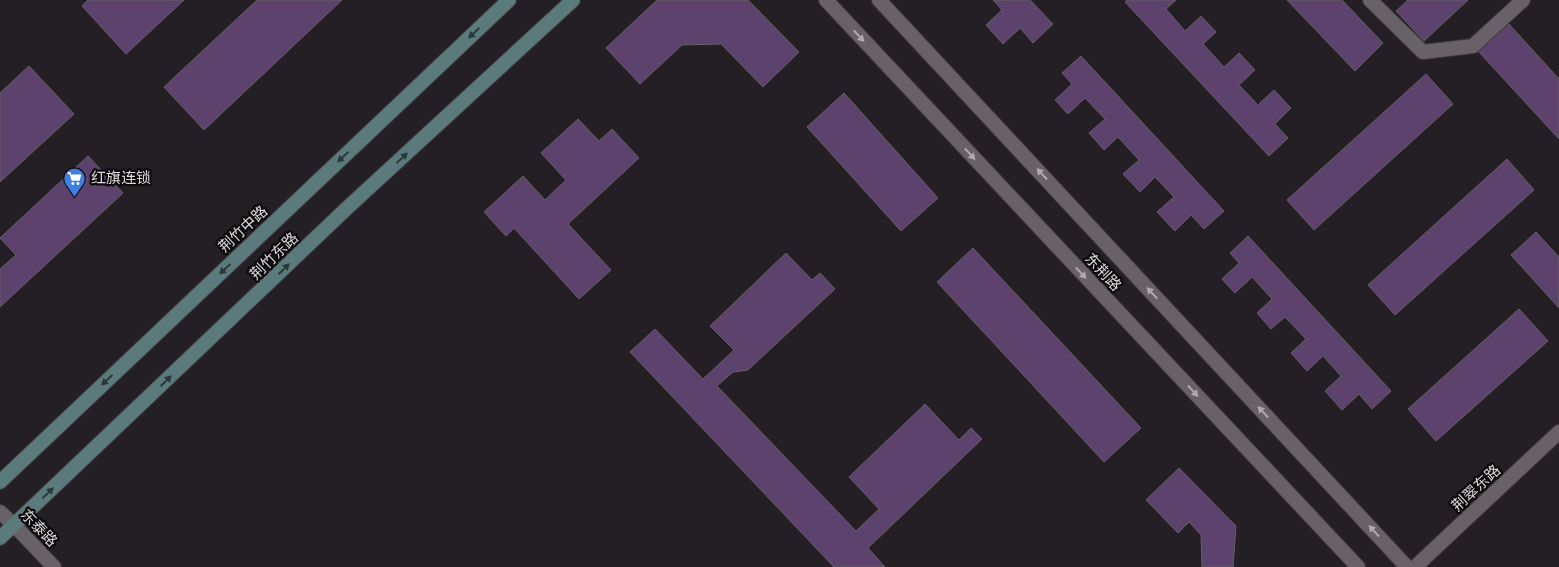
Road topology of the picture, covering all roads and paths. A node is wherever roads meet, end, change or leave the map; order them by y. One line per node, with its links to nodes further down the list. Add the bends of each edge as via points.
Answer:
1 (509, 0): 8 (main road, 荆竹中路, one-way to 8)
2 (572, 0): 10 (main road, 荆竹东路, one-way to 2, via 346,209)
3 (826, 0): 13 (street, 东荆路, one-way to 13)
4 (880, 0): 14 (street, 东荆路, one-way to 4)
5 (1370, 0): 6 (street, via 1423,52 1473,46)
6 (1523, 0)
7 (1559, 432): 15 (street, 荆翠东路)
8 (0, 482)
9 (0, 512): 10 (street, 东泰路)
10 (14, 525): 11 (main road, 荆竹东路); 12 (street, 东泰路)
11 (0, 538)
12 (54, 567)
13 (1358, 567)
14 (1407, 567)
15 (1415, 567)

